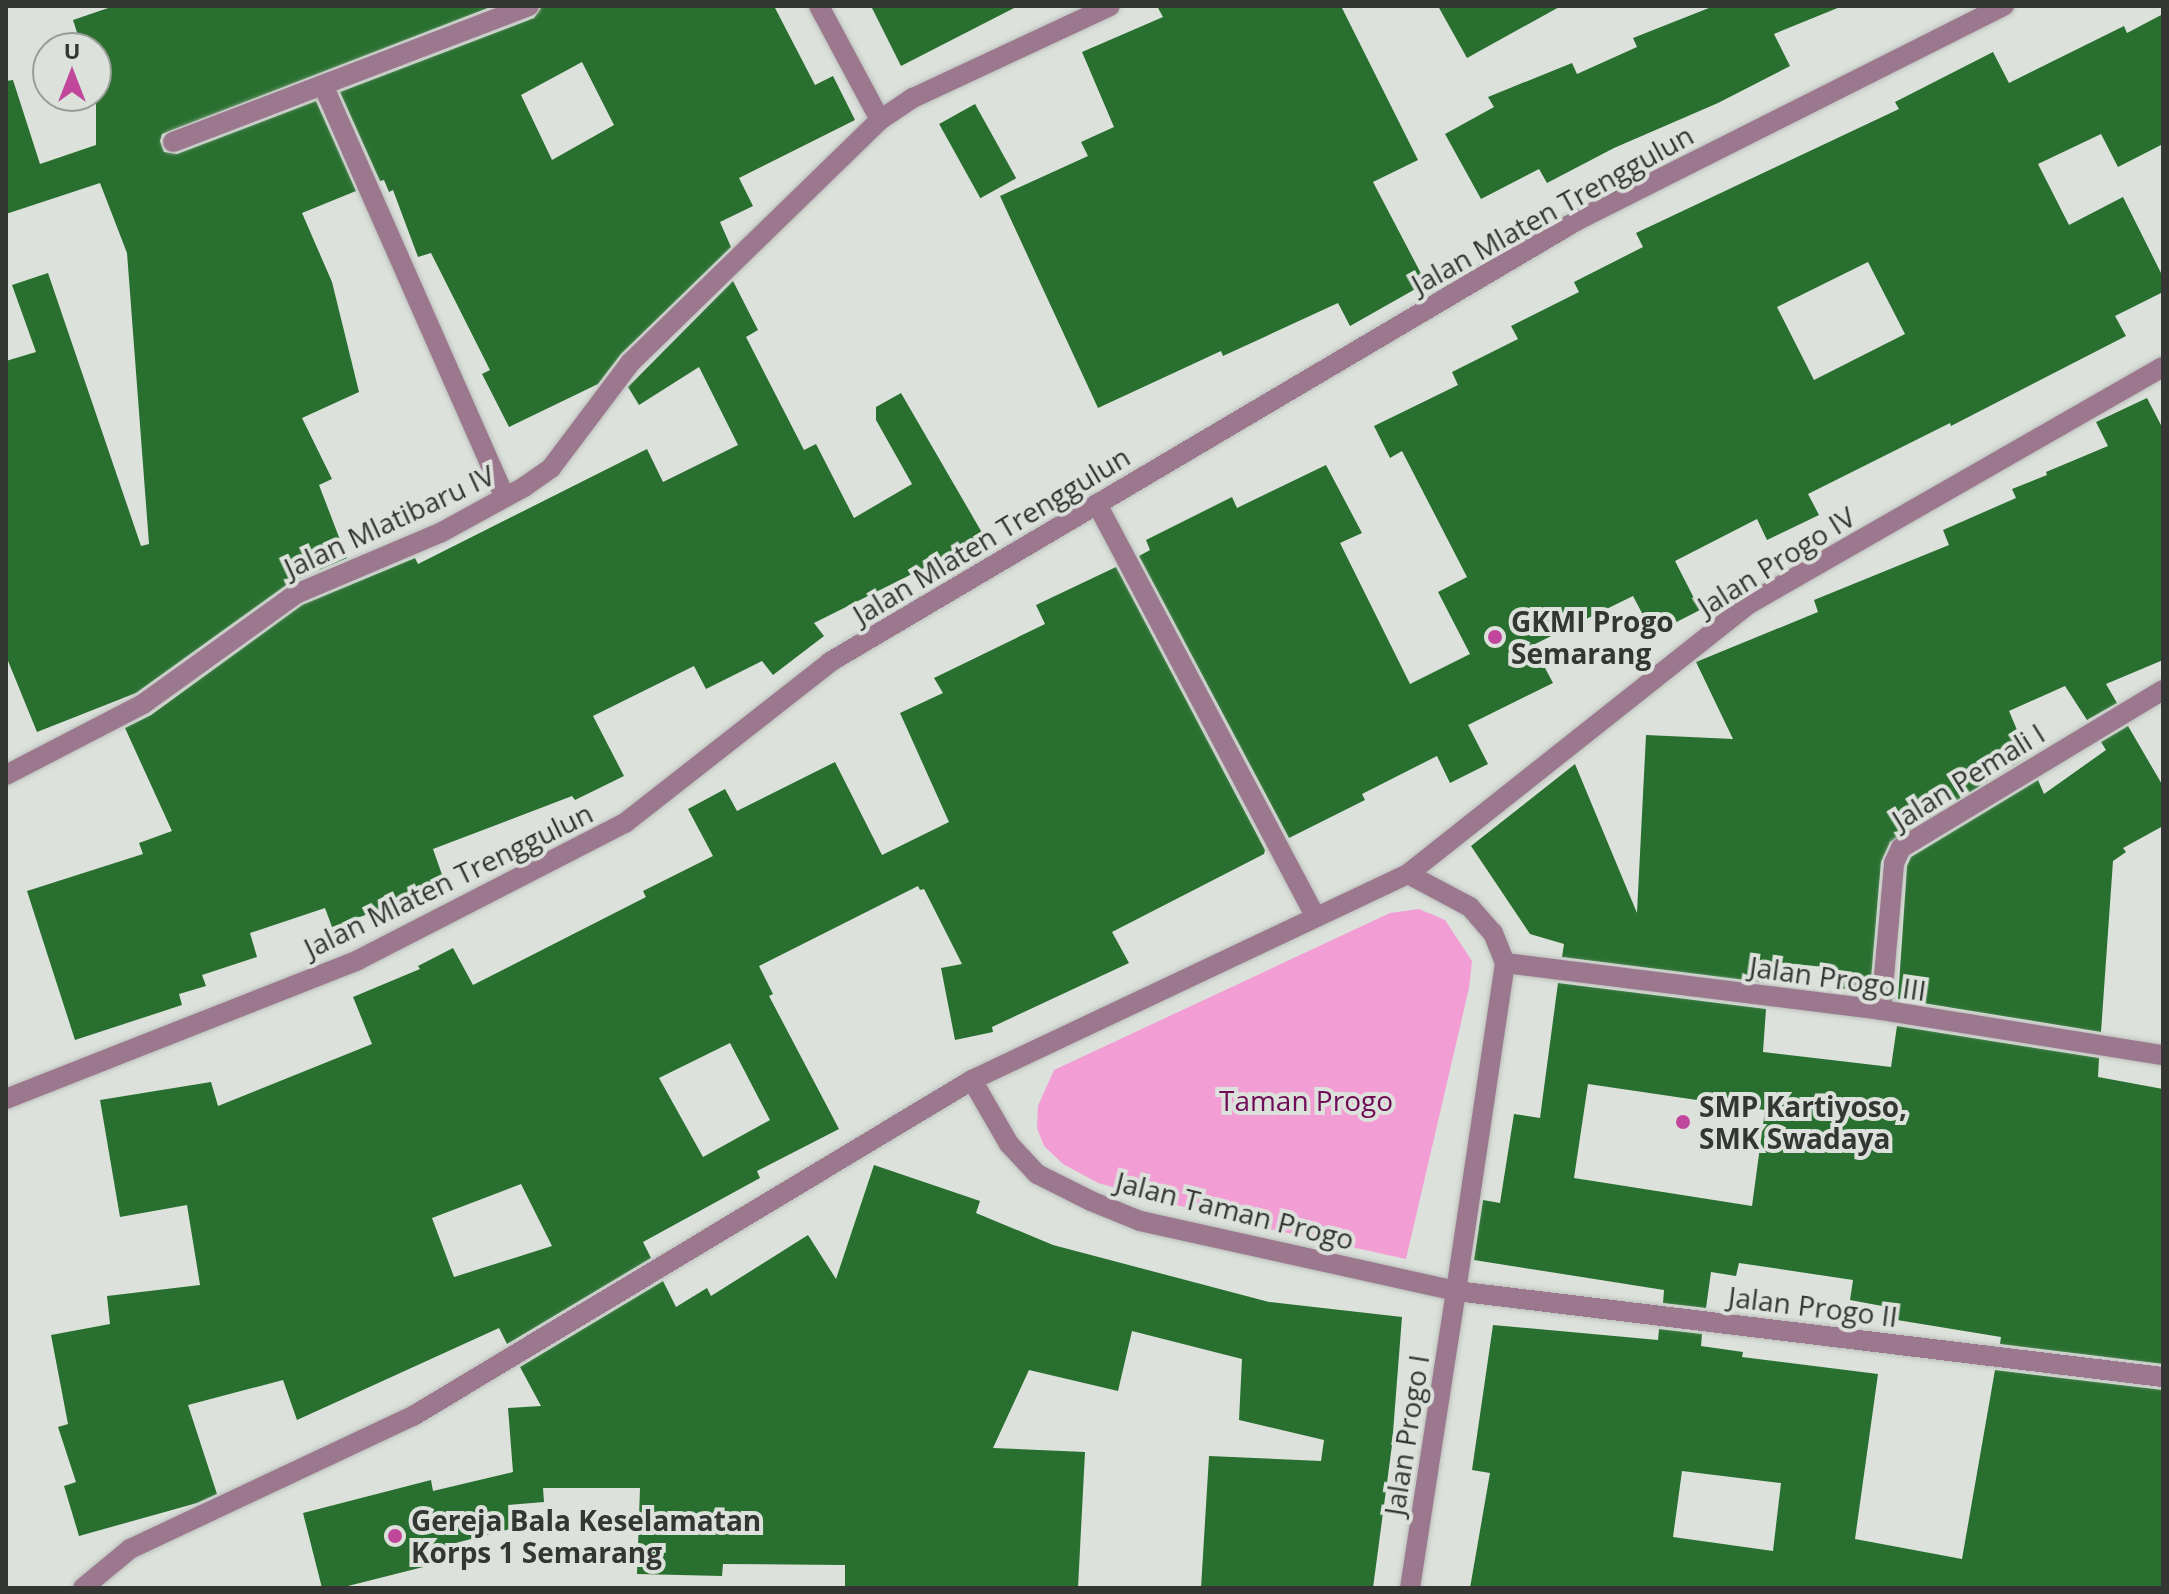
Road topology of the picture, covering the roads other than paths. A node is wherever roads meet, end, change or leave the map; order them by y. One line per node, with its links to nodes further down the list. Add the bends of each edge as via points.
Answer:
1 (529, 6): 5 (street)
2 (819, 6): 6 (street)
3 (1110, 6): 6 (street, Jalan Mlatibaru IV, via 913,98)
4 (2004, 6): 10 (street, Jalan Mlaten Trenggulun, via 1578,220)
5 (323, 85): 7 (street); 9 (street)
6 (880, 120): 9 (street, Jalan Mlatibaru IV, via 630,363 551,468)
7 (173, 142)
8 (2163, 367): 13 (street, Jalan Progo IV, via 1747,605)
9 (505, 497): 12 (street, Jalan Mlatibaru IV, via 440,533 296,594 143,704)
10 (1097, 504): 14 (street); 19 (street, Jalan Mlaten Trenggulun, via 830,662 625,823 358,960)
11 (2163, 690): 16 (street, Jalan Pemali I, via 1901,848 1894,863)
12 (6, 775)
13 (1408, 874): 14 (street); 15 (street, via 1470,907 1493,933)
14 (1315, 916): 18 (street)
15 (1505, 963): 16 (street, Jalan Progo III); 20 (street)
16 (1881, 1010): 17 (street, Jalan Progo III)
17 (2163, 1055)
18 (972, 1080): 20 (street, Jalan Taman Progo, via 1009,1144 1037,1174 1091,1201 1140,1221); 22 (street, via 413,1416 130,1549)
19 (6, 1099)
20 (1456, 1291): 21 (street, Jalan Progo II); 23 (street, Jalan Progo I)
21 (2163, 1377)
22 (83, 1588)
23 (1410, 1588)

